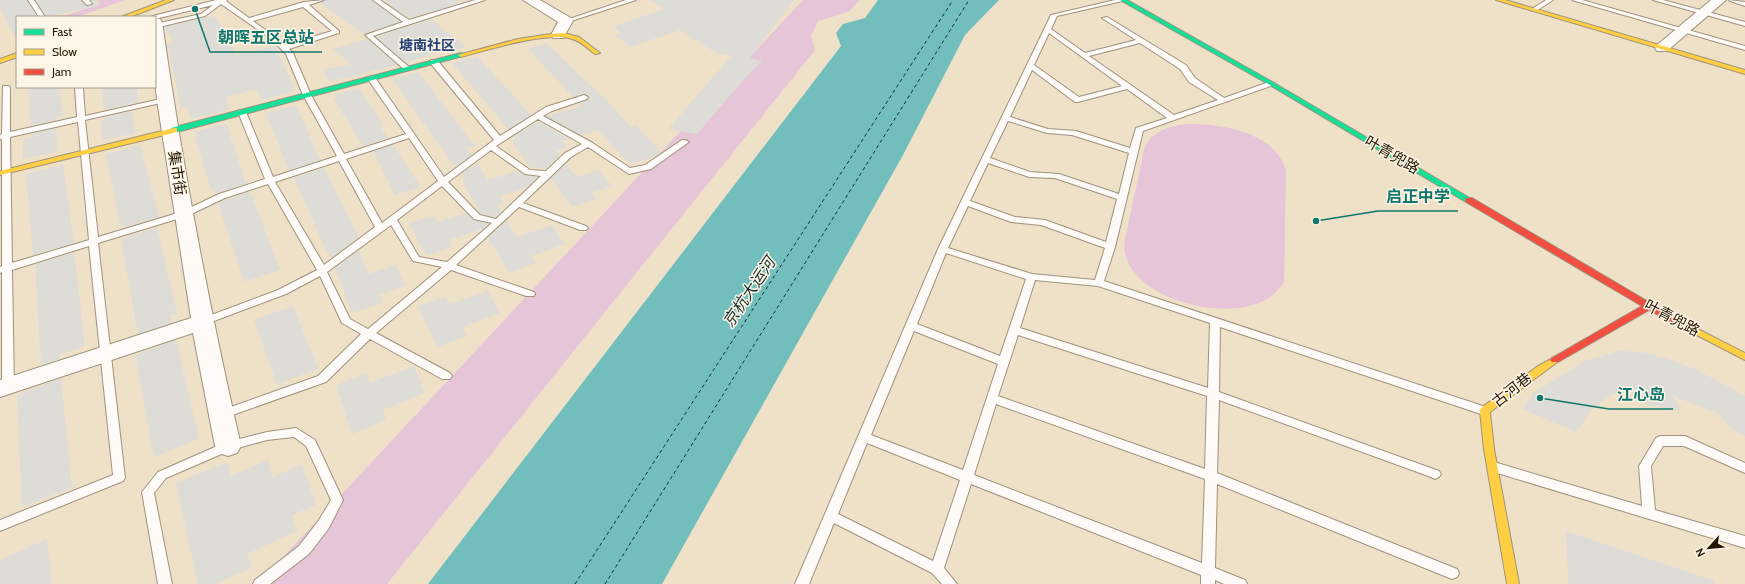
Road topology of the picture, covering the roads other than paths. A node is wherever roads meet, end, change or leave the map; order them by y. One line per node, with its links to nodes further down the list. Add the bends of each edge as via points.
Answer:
1 (31, 0): 23 (lane)
2 (171, 0): 22 (street)
3 (321, 0): 17 (lane)
4 (376, 0): 28 (lane)
5 (453, 0): 19 (lane)
6 (482, 0): 19 (lane)
7 (530, 0): 27 (street)
8 (633, 0): 27 (lane)
9 (1124, 0): 31 (lane, via 1054,15); 48 (street, 叶青兜路)
10 (1499, 0): 20 (street)
11 (1550, 0): 20 (lane)
12 (1575, 0): 32 (lane)
13 (1656, 0): 21 (lane)
14 (1719, 0): 21 (street)
15 (1732, 0): 18 (lane)
16 (223, 1): 22 (lane); 26 (lane); 30 (lane, via 203,14)
17 (304, 4): 26 (lane); 36 (lane, via 337,32)
18 (1745, 4)
19 (463, 6): 28 (lane)
20 (1534, 10): 37 (street)
21 (1704, 13): 29 (lane); 32 (street)
22 (153, 14): 24 (street)
23 (41, 16)
24 (134, 16)
25 (1105, 18): 35 (lane)
26 (248, 20): 36 (lane, via 272,36)
27 (566, 21): 34 (street)
28 (408, 23): 45 (lane, via 368,35)
29 (1745, 24)
30 (156, 26)
31 (1047, 29): 41 (lane); 44 (lane)
32 (1683, 30): 37 (street); 38 (lane)
33 (156, 33): 54 (street, 集市街)
34 (558, 35): 39 (street, via 574,38); 43 (street, via 506,43)
35 (1141, 41): 41 (lane); 55 (lane, via 1183,67 1192,80)
36 (284, 48): 52 (lane, via 289,53)
37 (1662, 48): 46 (street)
38 (1745, 48)
39 (597, 53)
40 (16, 55): 42 (street)
41 (1084, 55): 49 (lane)
42 (0, 61)
43 (434, 62): 45 (street); 65 (lane)
44 (1030, 65): 49 (lane, via 1078,100); 58 (lane)
45 (406, 69): 47 (street)
46 (1745, 72)
47 (371, 78): 52 (street); 62 (lane)
48 (1272, 84): 55 (lane); 92 (street, 叶青兜路)
49 (1129, 86): 59 (lane)
50 (6, 88): 63 (lane)
51 (79, 88): 60 (lane)
52 (307, 95): 56 (street); 69 (lane)
53 (584, 97): 57 (lane, via 549,108)
54 (165, 100): 60 (lane); 61 (street, 集市街)
55 (1224, 101): 59 (lane)
56 (242, 112): 61 (street); 73 (lane)
57 (537, 116): 65 (lane); 66 (lane)
58 (1006, 118): 68 (lane, via 1048,131 1073,133); 70 (lane)
59 (1173, 118): 68 (lane, via 1139,130)
60 (81, 119): 63 (lane); 67 (lane)
61 (170, 131): 67 (street); 78 (street, 集市街)
62 (411, 135): 69 (lane); 74 (lane)
63 (3, 136): 71 (lane)
64 (685, 142): 66 (lane, via 648,167 629,171)
65 (495, 143): 72 (lane, via 528,172); 74 (lane)
66 (588, 144): 72 (lane, via 568,155)
67 (84, 152): 71 (street); 83 (lane)
68 (1134, 152): 75 (lane)
69 (340, 158): 73 (lane); 81 (lane)
70 (986, 159): 75 (lane, via 1029,174 1056,176); 76 (lane)
71 (3, 172): 87 (lane)
72 (549, 174): 77 (lane)
73 (270, 180): 78 (lane, via 222,196); 88 (lane)
74 (443, 182): 79 (lane); 80 (lane, via 477,217)
75 (1122, 198): 84 (lane)
76 (966, 202): 84 (lane, via 1014,220 1042,222); 85 (lane)
77 (518, 204): 80 (lane); 82 (lane)
78 (184, 214): 83 (lane); 94 (street, 集市街)
79 (392, 219): 81 (lane); 86 (lane, via 416,259)
80 (498, 222): 86 (lane)
81 (380, 228): 88 (lane)
82 (583, 228)
83 (93, 243): 87 (lane); 98 (lane)
84 (1110, 247): 90 (lane)
85 (943, 249): 89 (lane); 95 (lane)
86 (450, 266): 91 (lane); 97 (lane)
87 (3, 269): 102 (lane)
88 (322, 271): 94 (lane, via 282,292); 97 (lane, via 346,321)
89 (1031, 277): 90 (lane); 96 (lane)
90 (1099, 283): 93 (lane)
91 (530, 294)
92 (1649, 306): 99 (street, 叶青兜路); 105 (street, 古河巷, via 1540,368)
93 (1215, 321): 103 (lane); 105 (lane)
94 (202, 322): 98 (street); 106 (street, 集市街)
95 (911, 326): 100 (lane); 107 (lane)
96 (1014, 330): 100 (lane); 103 (lane)
97 (370, 332): 101 (lane); 106 (lane, via 322,379)
98 (105, 355): 102 (street); 116 (lane, via 119,478)
99 (1745, 357)
100 (1004, 362): 104 (lane)
101 (446, 376)
102 (4, 388)
103 (1213, 394): 111 (lane); 113 (lane)
104 (992, 398): 112 (lane); 113 (lane)
105 (1485, 411): 109 (street, 古河巷)
106 (221, 415): 108 (street, 集市街)
107 (864, 437): 112 (lane); 115 (lane)
108 (228, 446): 121 (lane, via 162,475 148,492); 122 (lane, via 296,432 311,443 337,500 324,524 304,550)
109 (1492, 466): 114 (lane); 127 (street, 古河巷)
110 (1745, 468): 114 (lane, via 1685,441 1660,440 1645,466)
111 (1435, 474)
112 (967, 476): 118 (lane); 119 (lane)
113 (1211, 476): 119 (lane); 120 (lane)
114 (1649, 514): 117 (lane)
115 (831, 516): 118 (lane); 123 (lane)
116 (0, 526)
117 (1745, 542)
118 (937, 569): 124 (lane)
119 (1208, 570): 125 (lane); 126 (lane)
120 (1452, 573)
121 (165, 584)
122 (260, 584)
123 (802, 584)
124 (950, 584)
125 (1208, 584)
126 (1240, 584)
127 (1513, 584)

